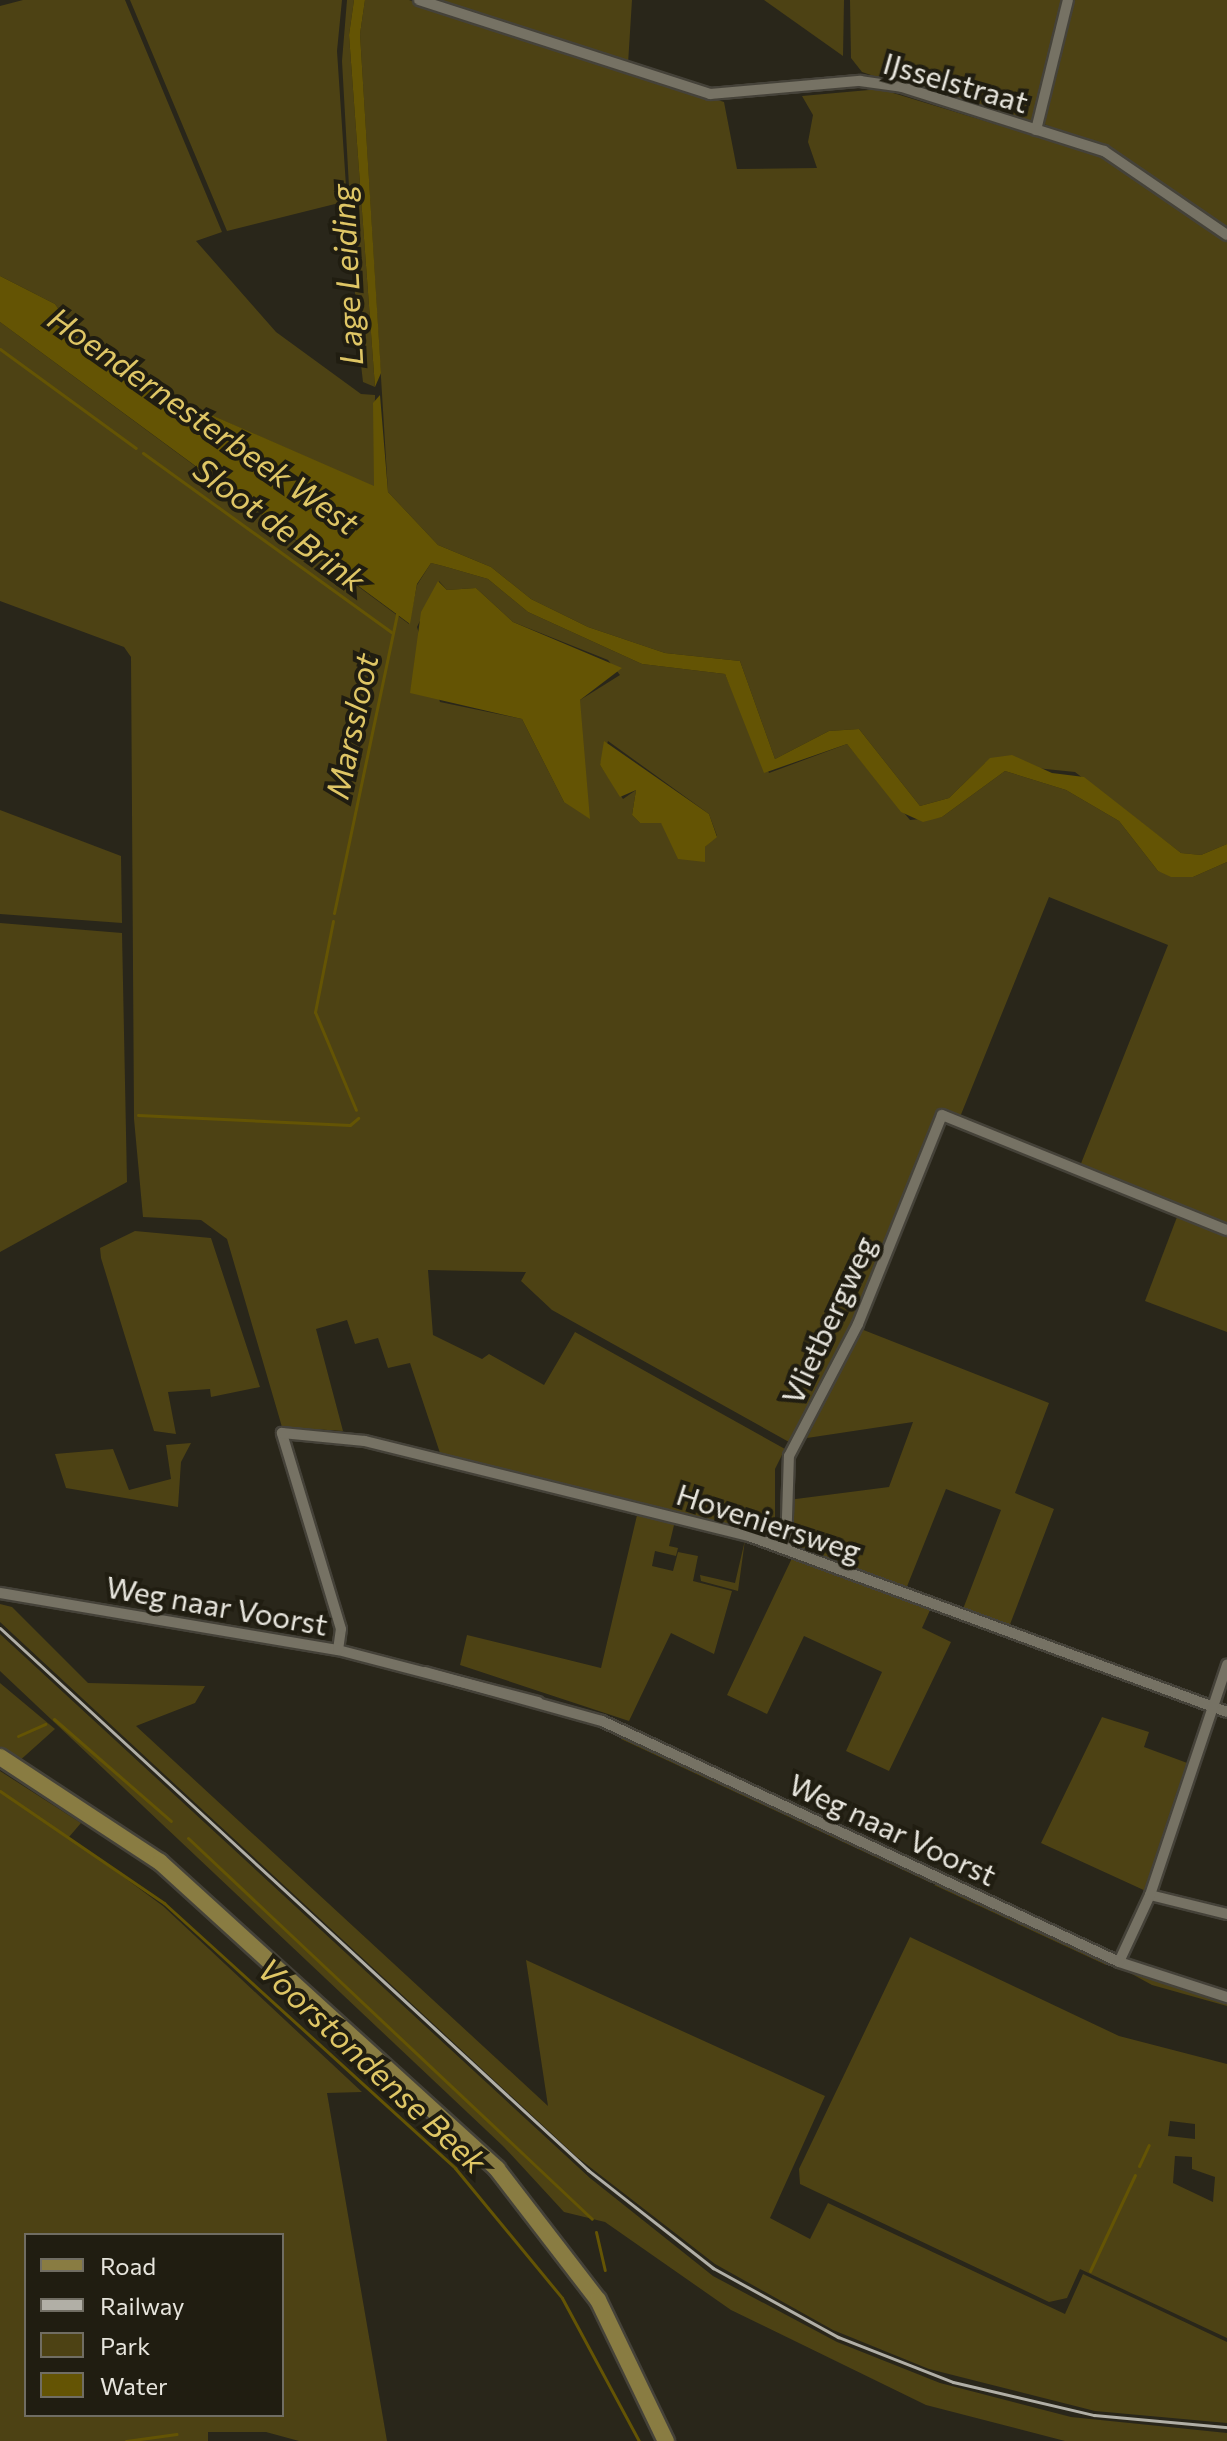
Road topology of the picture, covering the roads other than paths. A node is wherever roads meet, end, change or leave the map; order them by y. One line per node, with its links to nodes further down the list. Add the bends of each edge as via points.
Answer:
1 (419, 0): 3 (street, IJsselstraat, via 680,88 744,97 883,82)
2 (1068, 0): 3 (street)
3 (1036, 130): 4 (street, IJsselstraat, via 1104,151)
4 (1227, 235)
5 (1227, 1230): 6 (street, Vlietbergweg, via 942,1115 858,1324 789,1456)
6 (786, 1549): 8 (street, Hoveniersweg, via 365,1441 282,1433 341,1629); 10 (street, Hoveniersweg)
7 (0, 1593): 8 (street, Weg naar Voorst)
8 (338, 1650): 16 (street, Weg naar Voorst, via 623,1730)
9 (1227, 1665): 10 (street)
10 (1212, 1708): 11 (street, Hoveniersweg); 14 (street)
11 (1227, 1712)
12 (0, 1757): 19 (main road, via 171,1872 497,2169 598,2300)
13 (0, 1767): 18 (main road, via 119,1846 234,1936 490,2176 590,2308)
14 (1150, 1895): 15 (street); 16 (street)
15 (1227, 1914)
16 (1119, 1962): 17 (street, Weg naar Voorst)
17 (1227, 1997)
18 (657, 2441)
19 (666, 2441)

